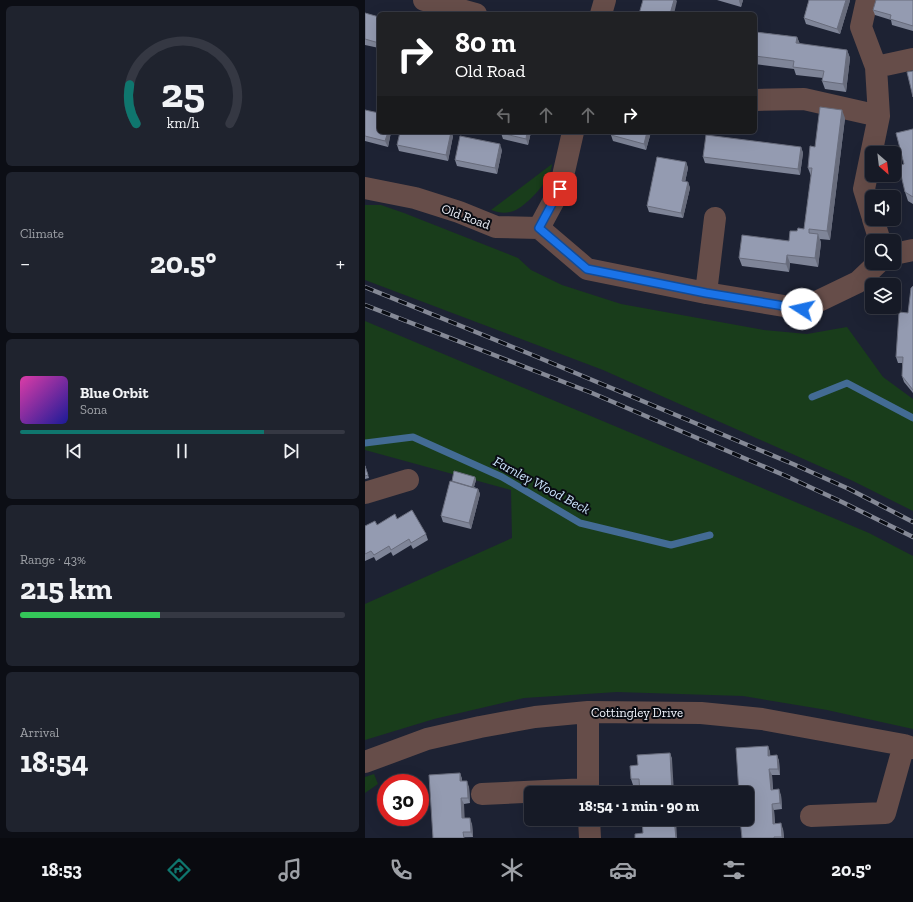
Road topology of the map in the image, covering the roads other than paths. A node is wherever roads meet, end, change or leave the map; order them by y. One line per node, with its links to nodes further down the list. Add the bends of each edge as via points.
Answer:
1 (424, 0): 4 (street)
2 (605, 0): 5 (street)
3 (867, 0): 7 (street, via 861,27)
4 (469, 12)
5 (602, 12)
6 (913, 59): 7 (street)
7 (876, 67): 9 (street)
8 (757, 100): 9 (street, via 804,99)
9 (879, 116): 12 (street, via 863,189)
10 (573, 134): 14 (street, via 560,189)
11 (365, 188): 14 (street, Old Road, via 415,198 496,226)
12 (865, 195)
13 (715, 218): 18 (street)
14 (539, 228): 18 (street, via 587,269)
15 (913, 250): 16 (street)
16 (901, 253)
17 (871, 270): 18 (street, via 858,282 802,309)
18 (706, 293)
19 (408, 480): 20 (street)
20 (365, 493)
21 (588, 712): 22 (street, Cottingley Drive, via 701,713 754,718); 23 (street, Cottingley Drive, via 535,717 480,727 427,739); 24 (street)
22 (909, 746): 27 (street, via 885,813)
23 (365, 762)
24 (588, 786)
25 (524, 793): 26 (street)
26 (483, 794)
27 (811, 816)
28 (589, 826): 29 (street)
29 (590, 838)

